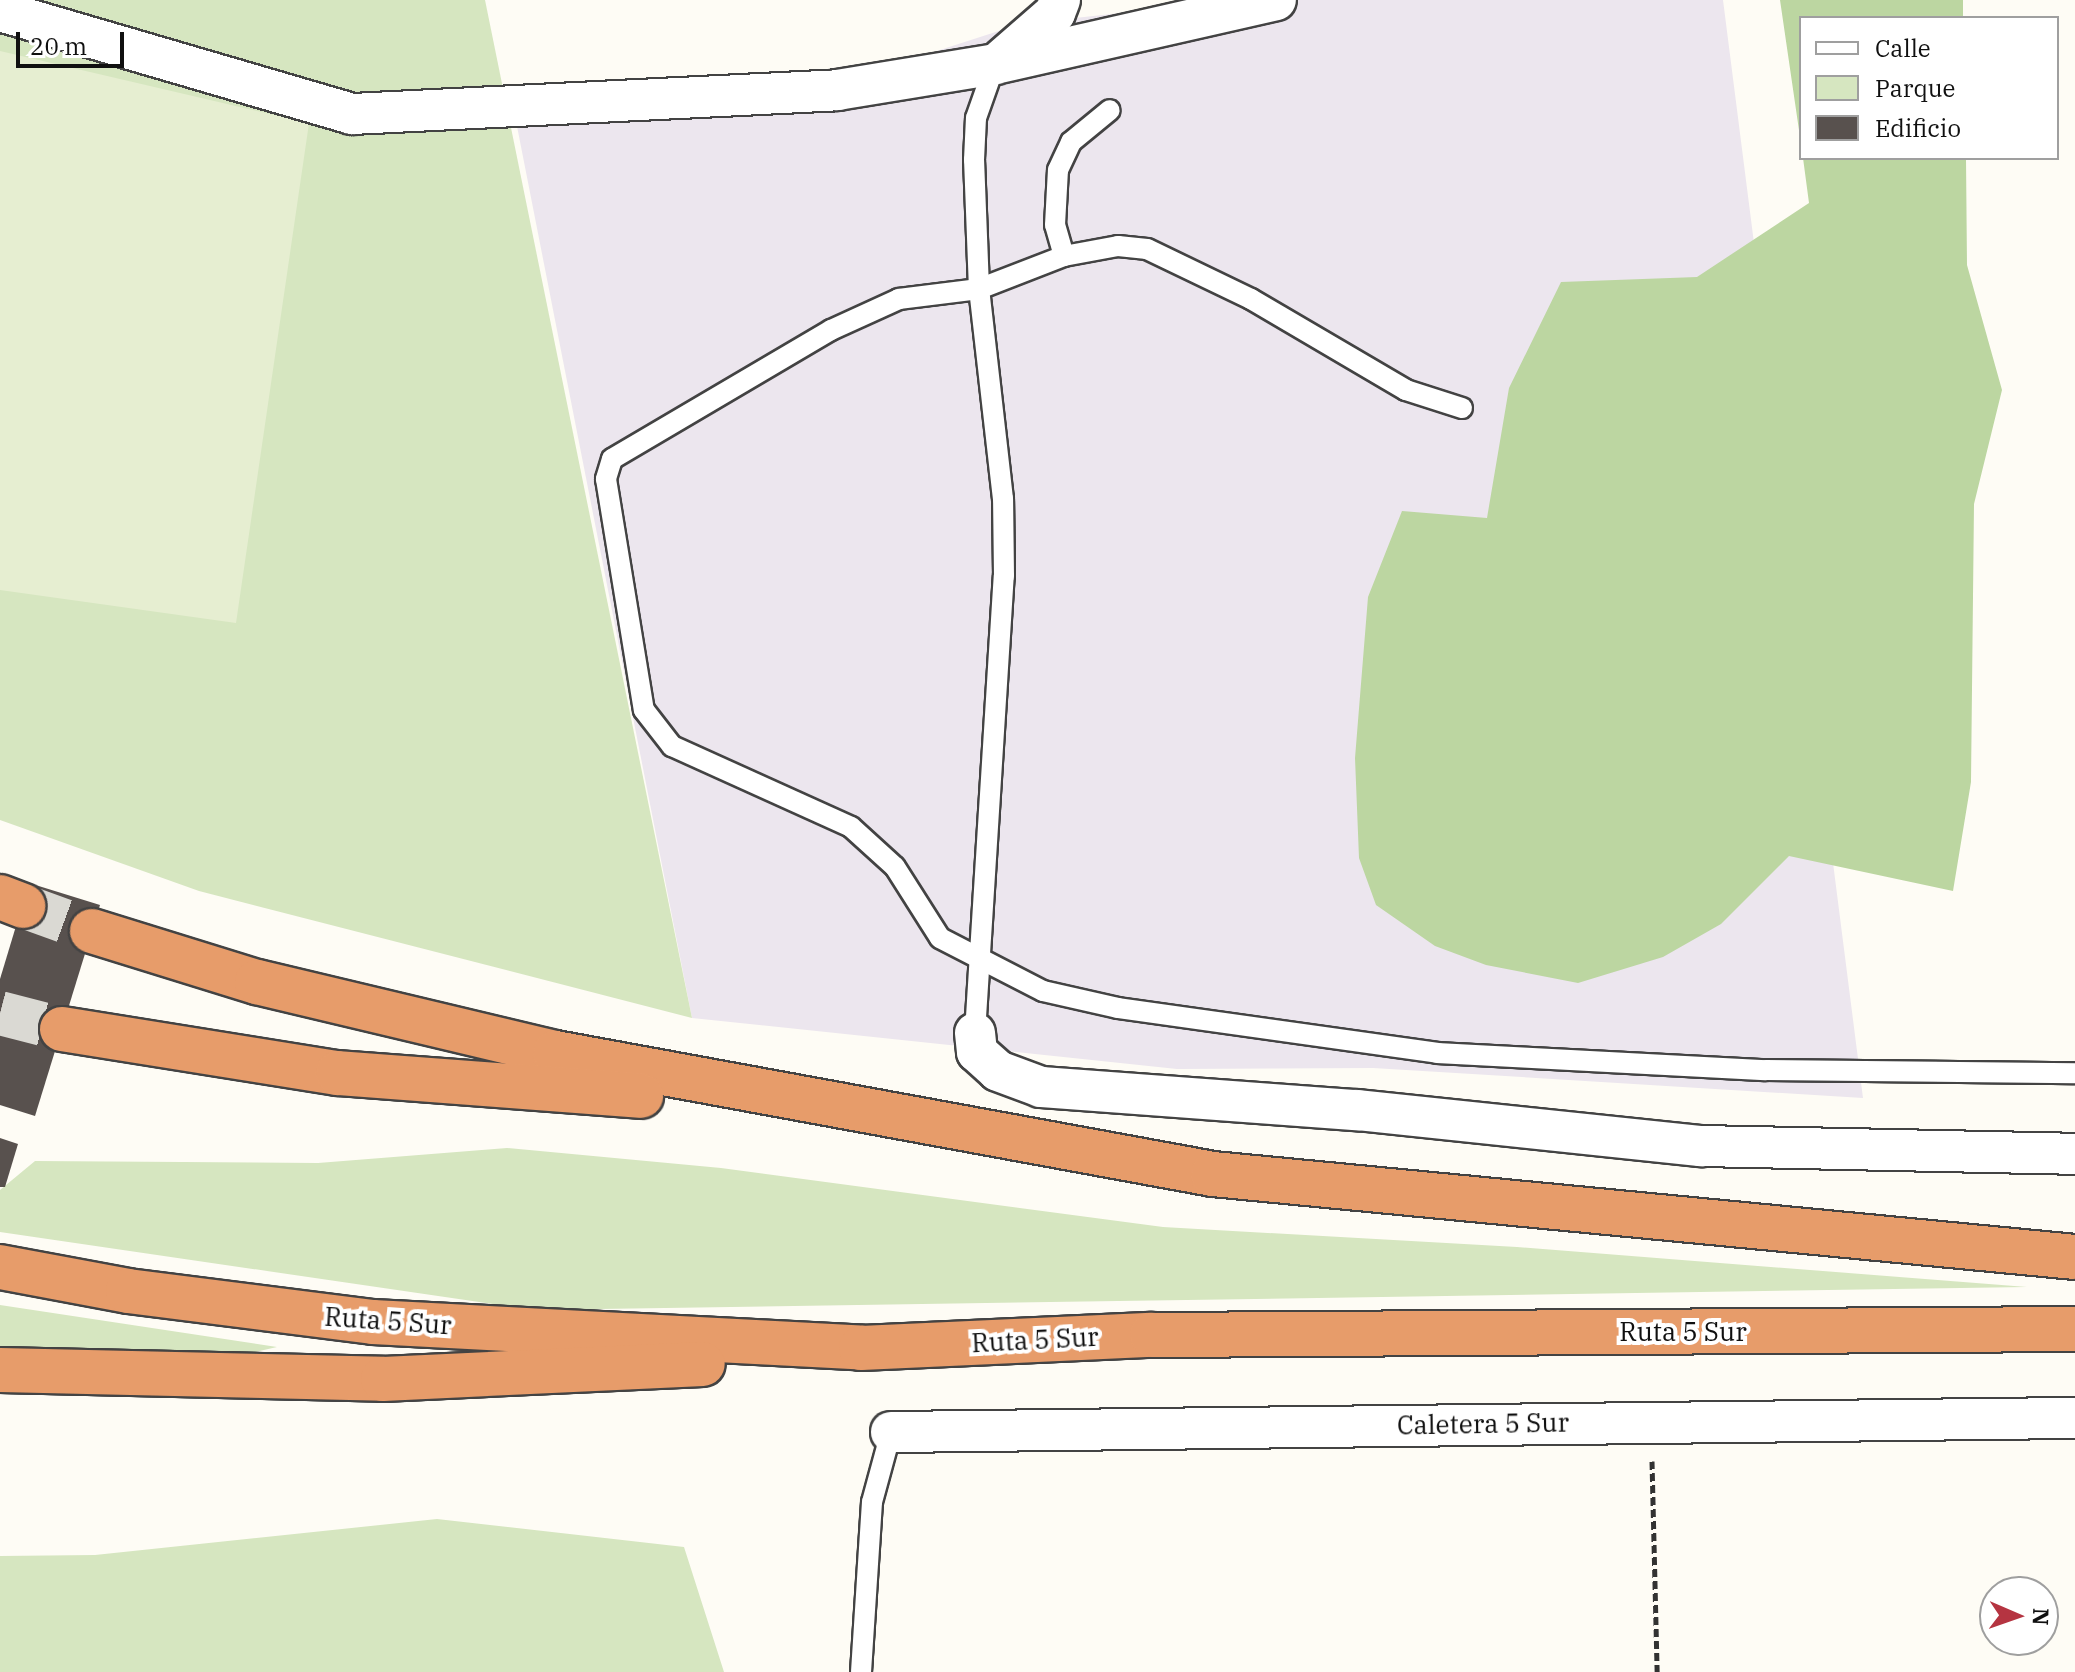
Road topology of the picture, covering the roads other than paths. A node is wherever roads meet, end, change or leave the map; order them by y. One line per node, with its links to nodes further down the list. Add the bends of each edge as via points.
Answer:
1 (1060, 0): 4 (street, via 1055,13)
2 (1276, 0): 4 (street)
3 (0, 11): 4 (street, via 352,114 837,90)
4 (995, 64): 7 (lane, via 976,118)
5 (1110, 110): 6 (lane, via 1071,142 1058,170 1055,225)
6 (1064, 256): 7 (lane); 8 (lane, via 1118,246 1166,256 1406,390)
7 (979, 289): 10 (lane, via 1003,499 1004,561); 10 (lane, via 899,299 831,330 612,459 606,479 644,710 672,746 851,827 895,867 940,938)
8 (1462, 408)
9 (92, 931): 14 (highway, via 257,982 555,1053)
10 (979, 957): 12 (lane); 13 (lane, via 1043,991 1118,1008 1437,1053 1766,1070)
11 (62, 1029): 14 (highway, via 323,1071 758,1107)
12 (975, 1033): 15 (street, via 977,1052 998,1071 1041,1087 1357,1110 1701,1146)
13 (2075, 1073)
14 (1040, 1145): 16 (highway, via 1213,1174)
15 (2075, 1154)
16 (2075, 1257)
17 (0, 1267): 19 (highway, Ruta 5 Sur, via 128,1291 373,1322)
18 (2075, 1329): 19 (highway, Ruta 5 Sur, via 1152,1335)
19 (861, 1348): 20 (highway, via 695,1364 383,1379)
20 (0, 1370)
21 (2075, 1418): 22 (street, Caletera 5 Sur)
22 (891, 1432): 23 (lane, via 872,1502)
23 (861, 1672)

